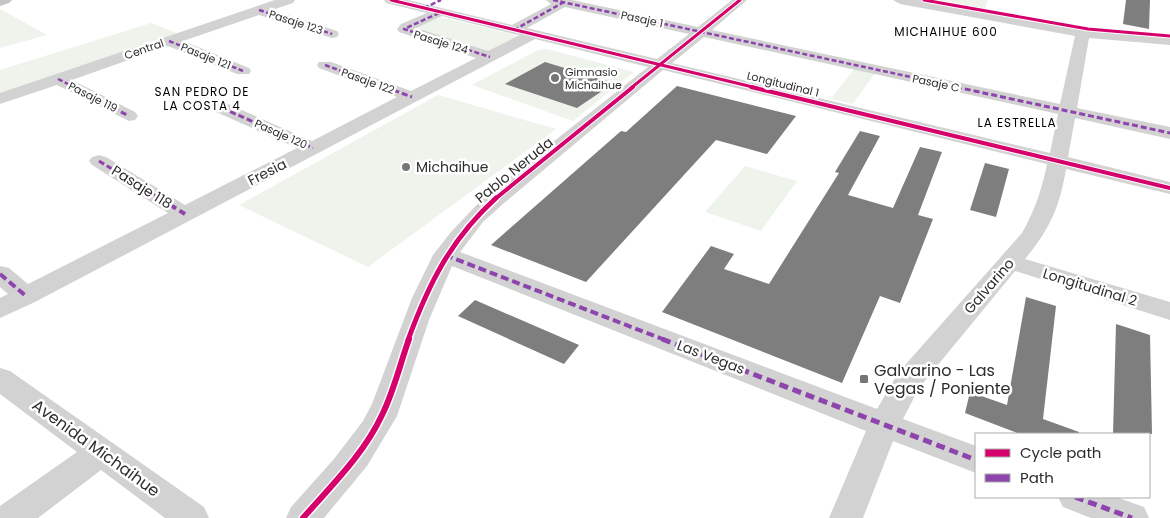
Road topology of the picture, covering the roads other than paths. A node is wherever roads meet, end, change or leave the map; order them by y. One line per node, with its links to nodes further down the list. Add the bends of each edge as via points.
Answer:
1 (4, 0): 6 (main road)
2 (288, 0): 9 (street, Central)
3 (391, 0): 8 (street, Longitudinal 1, via 424,8)
4 (740, 0): 11 (street, Pablo Neruda)
5 (900, 0): 12 (street)
6 (0, 1)
7 (558, 1): 10 (street, Fresia); 11 (street, Pasaje 1)
8 (441, 6): 10 (street, Longitudinal 1); 16 (street, Pasaje 124, via 404,29)
9 (259, 10): 13 (street, Pasaje 123); 14 (street, Central)
10 (524, 32): 16 (street, Fresia); 18 (street, Longitudinal 1)
11 (701, 32): 18 (street, Pablo Neruda); 24 (street, Pasaje C)
12 (1083, 33): 15 (street); 24 (street, Galvarino)
13 (332, 34)
14 (169, 41): 19 (street, Pasaje 121); 20 (street, Central)
15 (1170, 41)
16 (490, 57): 21 (street, Fresia)
17 (325, 65): 21 (street, Pasaje 122)
18 (661, 65): 29 (street, Longitudinal 1); 32 (street, Pablo Neruda, via 481,212)
19 (243, 71)
20 (58, 79): 22 (street, Central); 25 (street, Pasaje 119)
21 (412, 97): 27 (street, Fresia)
22 (0, 99)
23 (222, 108): 27 (street, Pasaje 120)
24 (1067, 111): 26 (street, Pasaje C); 29 (street, Galvarino)
25 (129, 116)
26 (1170, 133)
27 (313, 148): 31 (street, Fresia)
28 (99, 161): 31 (street, Pasaje 118)
29 (1058, 161): 30 (street, Longitudinal 1); 33 (street, Galvarino, via 1044,214 1032,236)
30 (1170, 188)
31 (185, 214): 35 (street, Fresia)
32 (445, 255): 39 (street, Las Vegas); 45 (street, Pablo Neruda, via 423,299 374,432)
33 (1010, 262): 37 (street, Longitudinal 2); 39 (street, Galvarino, via 908,381)
34 (0, 274): 35 (street)
35 (26, 296): 36 (street, Fresia)
36 (0, 309)
37 (1170, 311)
38 (0, 378): 40 (street, Avenida Michaihue)
39 (884, 425): 41 (street, Las Vegas); 46 (street, Galvarino)
40 (102, 452): 43 (street); 44 (street, Avenida Michaihue)
41 (975, 460)
42 (1078, 498): 47 (street)
43 (12, 518)
44 (192, 518)
45 (303, 518)
46 (846, 518)
47 (1132, 518)

